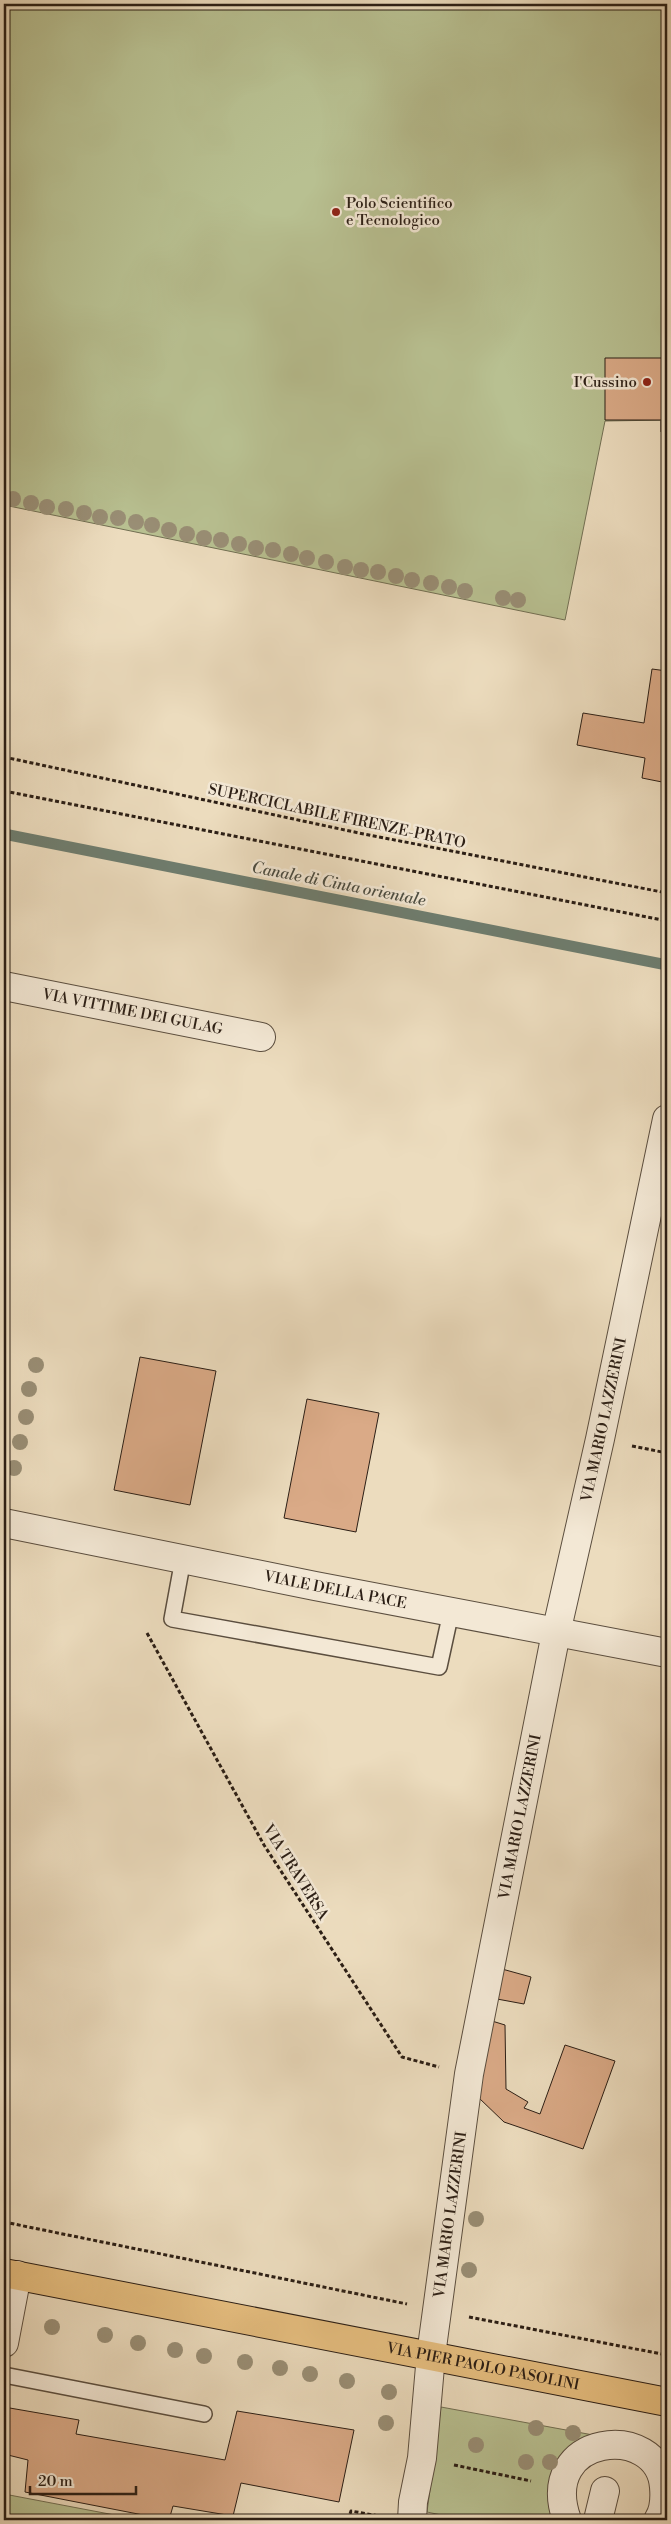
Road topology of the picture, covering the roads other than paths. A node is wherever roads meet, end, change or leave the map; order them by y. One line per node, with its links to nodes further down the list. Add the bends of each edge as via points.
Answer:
1 (4, 986): 2 (street, VIA VITTIME DEI GULAG)
2 (261, 1038)
3 (667, 1119): 7 (street, VIA MARIO LAZZERINI)
4 (4, 1523): 5 (street, VIALE DELLA PACE)
5 (183, 1559): 6 (street, VIALE DELLA PACE); 6 (lane, via 172,1618 439,1667)
6 (451, 1612): 7 (street, VIALE DELLA PACE)
7 (556, 1633): 8 (street, VIALE DELLA PACE); 11 (street, VIA MARIO LAZZERINI, via 469,2074)
8 (667, 1653)
9 (8, 2271): 10 (street, VIA PIER PAOLO PASOLINI); 11 (main road, VIA PIER PAOLO PASOLINI)
10 (4, 2343)
11 (431, 2355): 13 (main road, VIA PIER PAOLO PASOLINI); 16 (street, VIA MARIO LAZZERINI, via 422,2458)
12 (4, 2375): 14 (lane)
13 (667, 2402)
14 (204, 2414)
15 (605, 2491): 18 (street)
16 (412, 2520)
17 (567, 2520): 19 (street, via 561,2505 561,2488 567,2470 578,2457 593,2448 610,2444 628,2446 644,2454 656,2466 664,2483 665,2501)
18 (598, 2520)
19 (658, 2520)

